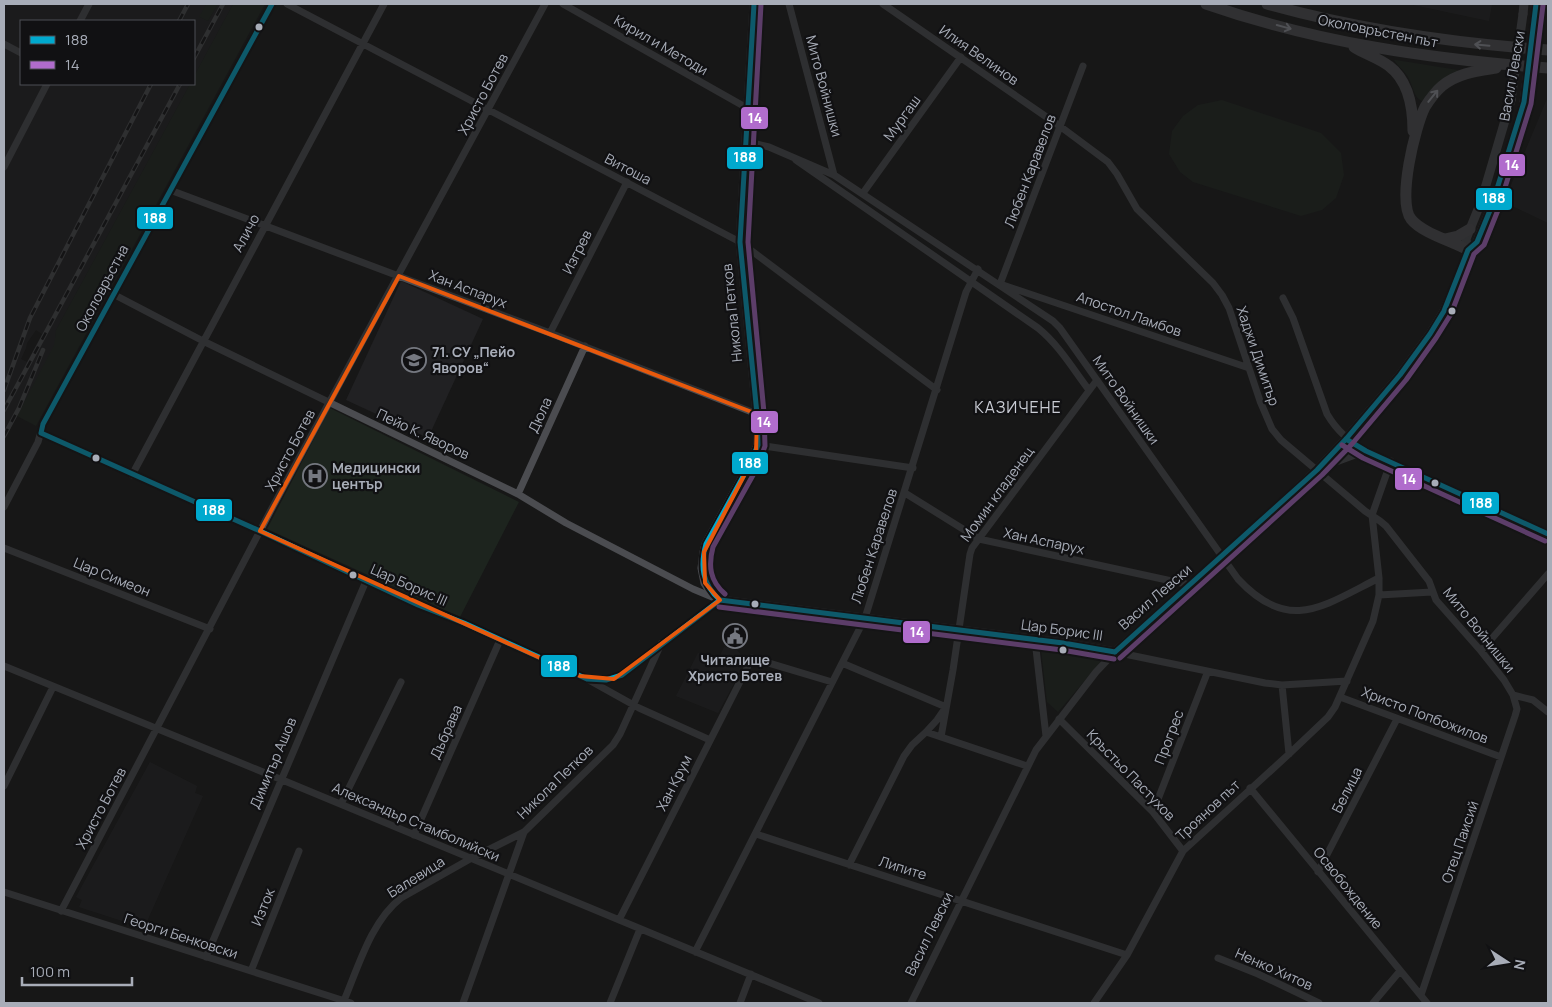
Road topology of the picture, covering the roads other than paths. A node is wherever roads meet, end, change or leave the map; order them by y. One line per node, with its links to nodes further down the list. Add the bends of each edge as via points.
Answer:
1 (90, 4): 14 (street)
2 (272, 4): 34 (street, Околовръстна)
3 (287, 4): 16 (street, Витоша)
4 (384, 4): 16 (street, Аличо)
5 (545, 4): 26 (street, Христо Ботев)
6 (563, 4): 25 (street, Кирил и Методи)
7 (754, 4): 25 (street, Никола Петков)
8 (789, 4): 32 (street, Мито Войнишки)
9 (883, 4): 20 (street, Илия Велинов)
10 (1206, 4): 15 (highway, Околовръстен път, one-way to 15)
11 (1267, 4): 18 (highway, Околовръстен път, one-way to 11, via 1412,36)
12 (1524, 4): 37 (street, Васил Левски, bridge, via 1511,100 1495,159)
13 (1536, 4): 40 (street, Васил Левски, bridge, via 1524,102 1517,130 1491,208 1477,242)
14 (81, 20)
15 (1343, 42): 21 (highway, Околовръстен път, via 1380,50); 28 (highway, via 1390,66 1401,79 1411,105)
16 (363, 43): 26 (street, Витоша); 36 (street, Аличо)
17 (4, 44): 19 (street)
18 (1548, 50)
19 (20, 52)
20 (961, 57): 27 (street, Илия Велинов); 35 (street, Мургаш)
21 (1507, 65): 23 (highway, Околовръстен път); 28 (highway, one-way to 21, via 1425,107 1443,86 1467,73)
22 (1083, 66): 27 (street, Любен Каравелов)
23 (1548, 68)
24 (46, 85): 31 (street)
25 (747, 108): 29 (street, Никола Петков)
26 (489, 110): 33 (street, Витоша); 42 (street, Христо Ботев)
27 (1061, 127): 44 (street, Любен Каравелов); 50 (street, Хаджи Димитър, via 1108,162 1137,209 1213,283 1229,308)
28 (1413, 140): 38 (highway, via 1406,210 1416,224)
29 (745, 141): 30 (street, Мито Войнишки); 39 (street, Никола Петков)
30 (787, 154): 32 (street, Мито Войнишки); 43 (street, Мито Войнишки)
31 (5, 162)
32 (834, 174): 35 (street, Мито Войнишки)
33 (627, 182): 39 (street, Витоша); 47 (street, Изгрев)
34 (170, 190): 36 (street, Хан Аспарух); 45 (street, Околовръстна)
35 (863, 193): 41 (street, Мито Войнишки)
36 (264, 225): 42 (street, Хан Аспарух); 48 (street, Аличо)
37 (1470, 229): 38 (highway); 40 (street, Васил Левски, via 1466,239)
38 (1445, 239): 40 (highway)
39 (740, 242): 52 (street, Витоша); 55 (street, Никола Петков)
40 (1468, 250): 57 (street, Васил Левски, via 1434,328 1400,375)
41 (978, 270): 43 (street, Любен Каравелов); 44 (street, Мито Войнишки)
42 (399, 276): 47 (street, Хан Аспарух); 54 (street, Христо Ботев)
43 (970, 282): 52 (street, Любен Каравелов); 53 (street, Мито Войнишки, via 1048,336)
44 (1000, 284): 50 (street, Апостол Ламбов); 51 (street, Мито Войнишки, via 1060,328)
45 (113, 294): 48 (street, Пейо К. Яворов); 56 (street, Околовръстна)
46 (1283, 298): 57 (street, via 1327,414)
47 (550, 333): 49 (street, Хан Аспарух)
48 (203, 341): 54 (street, Пейо К. Яворов); 63 (street, Аличо)
49 (585, 346): 55 (street, Хан Аспарух); 65 (street, Дюла)
50 (1249, 368): 62 (street, Хаджи Димитър, via 1272,429)
51 (1097, 380): 53 (street, Момин кладенец); 72 (street, Мито Войнишки)
52 (936, 390): 61 (street, Любен Каравелов)
53 (1089, 390): 70 (street, Момин кладенец)
54 (330, 402): 65 (street, Пейо К. Яворов); 68 (street, Христо Ботев)
55 (756, 414): 58 (street, Никола Петков)
56 (41, 433): 63 (street, Цар Борис III); 66 (street, Околовръстна)
57 (1346, 439): 59 (street); 62 (street, Васил Левски)
58 (758, 445): 61 (street); 79 (street, Никола Петков, via 704,552 704,583)
59 (1366, 450): 60 (street); 62 (street)
60 (1391, 461): 67 (street); 69 (street)
61 (912, 468): 64 (street, Любен Каравелов)
62 (1317, 470): 67 (street, Хаджи Димитър); 72 (street, Васил Левски)
63 (132, 475): 68 (street, Цар Борис III)
64 (904, 493): 70 (street, Хан Аспарух); 80 (street, Любен Каравелов)
65 (518, 494): 79 (street, Пейо К. Яворов, via 566,523)
66 (4, 507)
67 (1372, 515): 74 (street); 77 (street, Хаджи Димитър, via 1386,526 1429,581)
68 (260, 532): 75 (street, Цар Борис III); 81 (street, Христо Ботев)
69 (1548, 534)
70 (979, 539): 76 (street, Хан Аспарух); 82 (street, Момин кладенец, via 970,554)
71 (4, 548): 81 (street, Цар Симеон)
72 (1222, 557): 74 (street, Мито Войнишки, via 1250,592 1262,601 1289,611 1303,612 1316,608); 76 (street, Васил Левски)
73 (1548, 574): 86 (street)
74 (1379, 578): 78 (street)
75 (366, 580): 83 (street, Цар Борис III); 112 (street, Димитър Ашов)
76 (1190, 585): 87 (street, Васил Левски)
77 (1432, 592): 78 (street, Мито Войнишки); 86 (street, Мито Войнишки)
78 (1379, 595): 92 (street, via 1373,621)
79 (720, 600): 80 (street, Цар Борис III); 85 (street)
80 (864, 618): 82 (street, Цар Борис III); 88 (street, Любен Каравелов)
81 (210, 629): 104 (street, Христо Ботев)
82 (959, 631): 84 (street, Цар Борис III); 100 (street, Момин кладенец)
83 (500, 640): 91 (street, Цар Борис III); 119 (street, Дъбрава)
84 (1035, 640): 87 (street, Цар Борис III); 106 (street)
85 (661, 644): 91 (street, via 614,679); 99 (street, Никола Петков)
86 (1481, 651): 97 (street, Мито Войнишки)
87 (1115, 652): 90 (street, Цар Борис III); 102 (street, Васил Левски)
88 (842, 663): 94 (street, Любен Каравелов); 100 (street)
89 (4, 666): 96 (street, Александър Стамболийски)
90 (1208, 671): 95 (street, Цар Борис III); 116 (street, Прогрес)
91 (587, 679): 99 (street, Цар Борис III)
92 (1347, 681): 95 (street, Цар Борис III); 98 (street, Троянов път)
93 (401, 682): 115 (street)
94 (832, 682): 108 (street, Хан Крум, via 752,658); 118 (street, Любен Каравелов)
95 (1282, 685): 109 (street)
96 (53, 687): 104 (street, Александър Стамболийски); 113 (street)
97 (1513, 695): 101 (street, via 1533,700); 110 (street, Отец Паисий, via 1517,709)
98 (1340, 697): 103 (street, Христо Попбожилов); 109 (street, Троянов път, via 1328,717)
99 (634, 704): 108 (street, Цар Борис III); 117 (street, Никола Петков, via 613,745)
100 (946, 708): 105 (street); 107 (street, Момин кладенец)
101 (1548, 712)
102 (1060, 719): 106 (street, Васил Левски); 116 (street, Кръстьо Пастухов)
103 (1397, 719): 110 (street, Христо Попбожилов); 124 (street, Белица)
104 (157, 729): 112 (street, Александър Стамболийски); 128 (street, Христо Ботев)
105 (926, 732): 107 (street); 123 (street, via 912,745 898,766)
106 (1046, 736): 111 (street, Васил Левски)
107 (941, 737): 111 (street)
108 (710, 740): 129 (street, Хан Крум)
109 (1289, 754): 114 (street, Троянов път)
110 (1502, 757): 138 (street, Отец Паисий)
111 (1027, 766): 127 (street, Васил Левски)
112 (280, 779): 115 (street, Александър Стамболийски); 133 (street, Димитър Ашов)
113 (4, 786)
114 (1250, 788): 121 (street, Троянов път); 124 (street, Освобождение)
115 (341, 804): 119 (street, Александър Стамболийски)
116 (1153, 812): 121 (street, Кръстьо Пастухов)
117 (524, 832): 122 (street, Балевица); 125 (street, Никола Петков)
118 (756, 834): 123 (street, Липите); 131 (street, Любен Каравелов)
119 (414, 835): 122 (street, Александър Стамболийски)
120 (299, 851): 136 (street, Изток)
121 (1183, 851): 132 (street, Троянов път)
122 (470, 858): 125 (street, Александър Стамболийски); 139 (street, Балевица, via 401,898 385,912)
123 (849, 865): 127 (street, Липите)
124 (1318, 872): 135 (street, Освобождение)
125 (510, 875): 129 (street, Александър Стамболийски); 140 (street, Никола Петков)
126 (4, 892): 128 (street, Георги Бенковски)
127 (962, 900): 132 (street, Липите); 144 (street, Васил Левски)
128 (61, 911): 133 (street, Георги Бенковски)
129 (619, 920): 130 (street, Александър Стамболийски)
130 (640, 930): 131 (street, Александър Стамболийски); 141 (street)
131 (695, 952): 137 (street, Александър Стамболийски)
132 (1127, 955): 145 (street, Троянов път)
133 (206, 957): 136 (street, Георги Бенковски)
134 (1218, 958): 146 (street, Ненко Хитов)
135 (1400, 971): 138 (street, Освобождение); 147 (street)
136 (251, 972): 139 (street, Георги Бенковски)
137 (751, 974): 142 (street); 143 (street, Александър Стамболийски)
138 (1421, 995): 148 (street, Освобождение)
139 (346, 1003)
140 (463, 1003)
141 (610, 1003)
142 (740, 1003)
143 (819, 1003)
144 (911, 1003)
145 (1094, 1003)
146 (1319, 1003)
147 (1373, 1003)
148 (1427, 1003)

